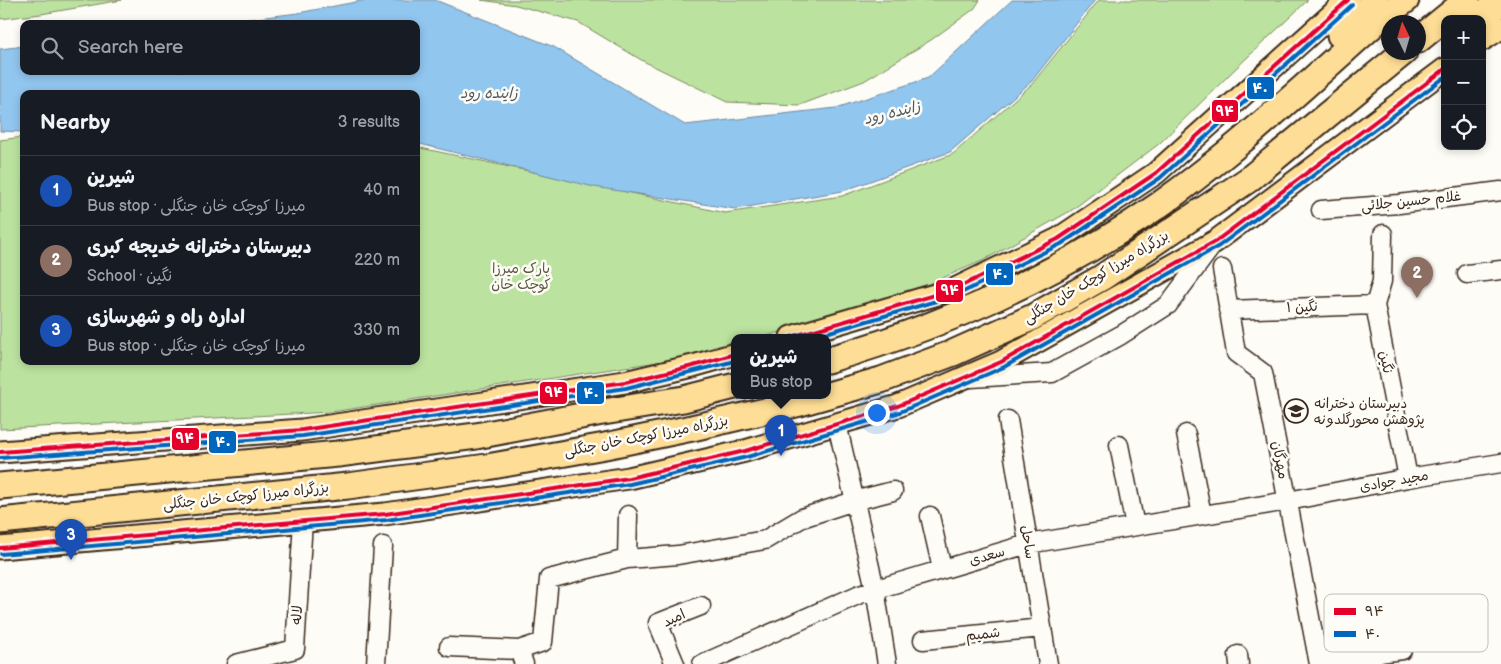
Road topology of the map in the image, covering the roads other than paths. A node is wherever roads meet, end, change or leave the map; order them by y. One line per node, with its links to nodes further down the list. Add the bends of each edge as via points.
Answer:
1 (1348, 0): 24 (main road, via 1156,173 1058,239 955,288)
2 (1375, 0): 14 (highway, via 1326,51)
3 (1406, 0): 14 (highway, بزرگراه میرزا کوچک خان جنگلی, via 1382,17)
4 (1467, 0): 9 (highway)
5 (1501, 4): 6 (highway)
6 (1479, 15)
7 (1501, 28): 10 (main road)
8 (1441, 33): 11 (highway)
9 (1426, 35)
10 (1486, 37)
11 (1426, 39)
12 (1394, 60): 29 (highway, بزرگراه میرزا کوچک خان جنگلی, via 1248,180 1101,278 1031,318 953,353 881,380)
13 (1441, 72): 18 (main road)
14 (1292, 97): 26 (highway, بزرگراه میرزا کوچک خان جنگلی, via 1159,205 1088,250 1015,289 934,324)
15 (1501, 191): 16 (street, غلام حسین جلائی)
16 (1321, 210)
17 (1383, 234): 22 (street, via 1382,281)
18 (1216, 241): 27 (main road, via 1010,358); 27 (street, via 1168,305 1052,373)
19 (1222, 269): 23 (street, مهرگان)
20 (1501, 270): 21 (street)
21 (1467, 274)
22 (1376, 304): 23 (street, نگین ۱); 37 (street, نگین)
23 (1228, 310): 41 (street, مهرگان, via 1236,353 1263,373)
24 (801, 334)
25 (731, 355): 35 (main road, via 625,382 302,430)
26 (831, 359)
27 (963, 378): 32 (main road, via 898,406)
28 (731, 387): 38 (highway, via 684,399 466,437 338,454)
29 (831, 394)
30 (814, 399): 46 (highway, بزرگراه میرزا کوچک خان جنگلی, via 692,428 487,466 348,486)
31 (1008, 420): 48 (street, ساحل)
32 (837, 424): 40 (street); 45 (main road, via 745,451 630,478 406,512)
33 (1186, 434): 43 (street)
34 (1119, 445): 47 (street)
35 (0, 452)
36 (1501, 463): 37 (street, مجید جوادی)
37 (1408, 478): 41 (street, مجید جوادی)
38 (0, 486)
39 (893, 491): 40 (street)
40 (854, 501): 51 (street, via 802,518 764,540 678,555); 53 (street)
41 (1288, 501): 43 (street, سعدی); 60 (street, مهرگان)
42 (628, 515): 51 (street)
43 (1202, 515): 47 (street, سعدی)
44 (930, 516): 52 (street)
45 (303, 520): 50 (main road); 61 (street, لاله, via 294,649)
46 (0, 521)
47 (1136, 526): 48 (street, سعدی)
48 (1028, 544): 52 (street, سعدی); 55 (street, ساحل)
49 (383, 546): 62 (street)
50 (0, 548)
51 (627, 559): 59 (street, via 548,579 543,642)
52 (942, 569): 53 (street, سعدی)
53 (875, 589): 64 (street, سعدی); 65 (street)
54 (701, 606): 63 (street, امید, via 658,623)
55 (1042, 628): 56 (street, شمیم); 66 (street, ساحل)
56 (924, 640)
57 (449, 647): 59 (street)
58 (1388, 652): 60 (street)
59 (521, 657)
60 (1319, 662)
61 (236, 664)
62 (376, 664)
63 (675, 664)
64 (702, 664)
65 (887, 664)
66 (1048, 664)

